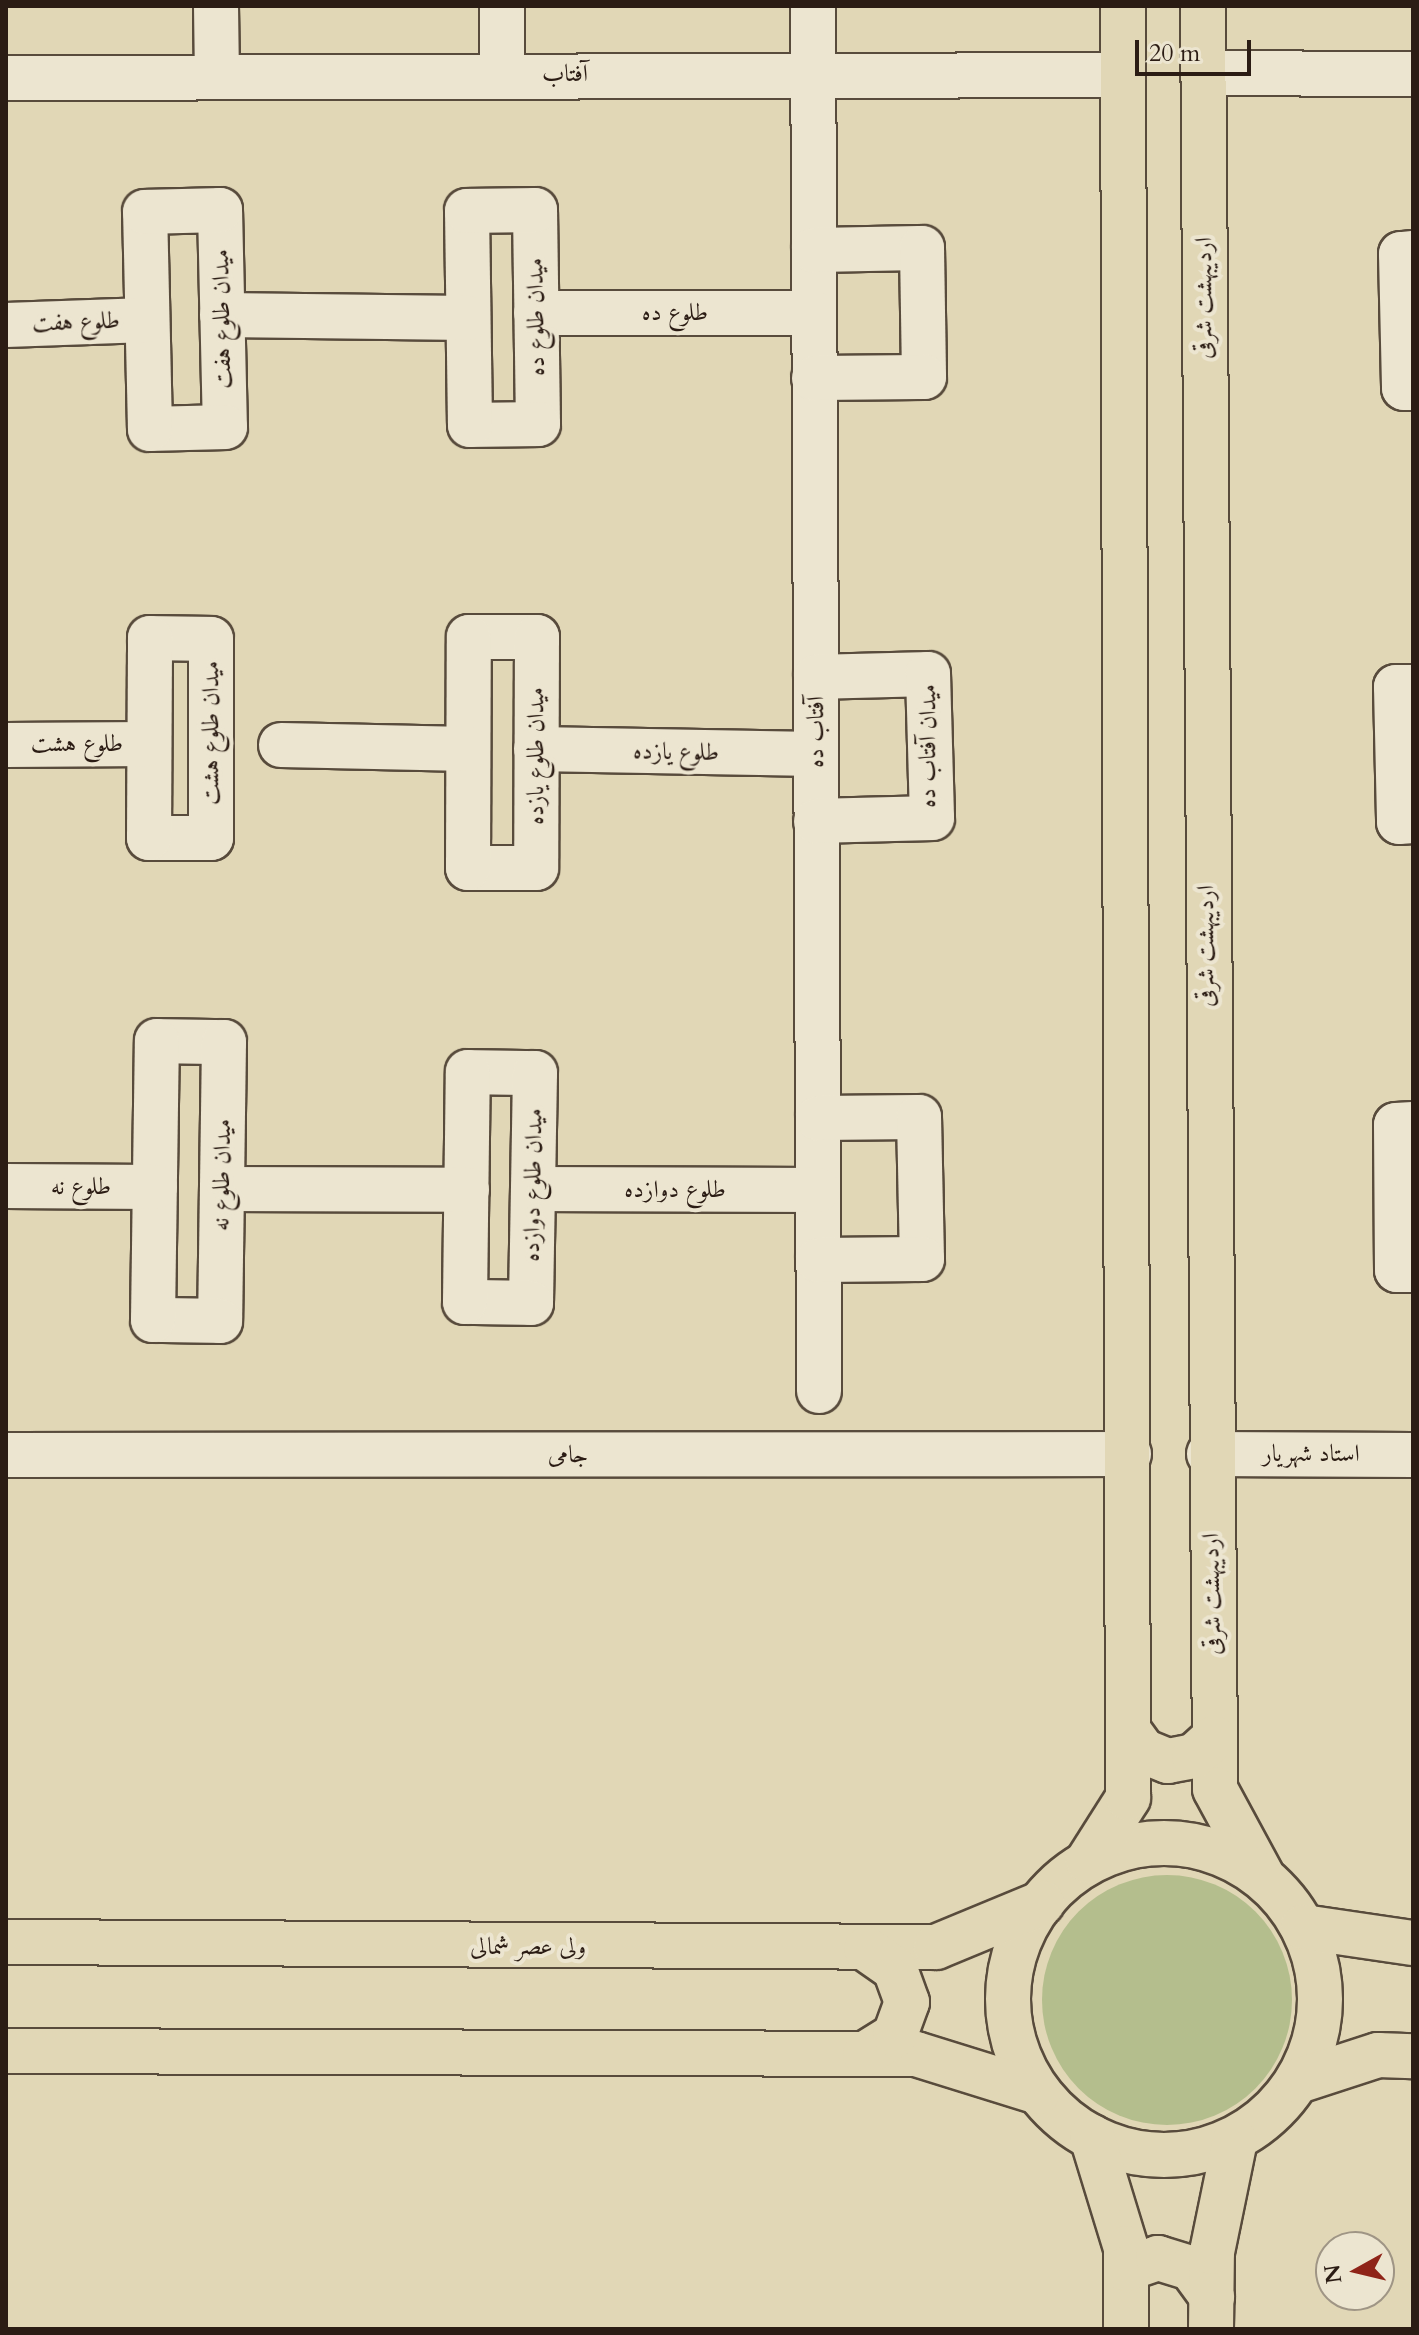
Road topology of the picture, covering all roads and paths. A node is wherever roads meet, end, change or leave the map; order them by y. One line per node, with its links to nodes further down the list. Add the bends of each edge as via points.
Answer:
1 (216, 6): 11 (street)
2 (502, 6): 9 (street)
3 (813, 6): 6 (street, آفتاب ده)
4 (1123, 6): 10 (main road)
5 (1203, 6): 7 (main road, اردیبهشت شرقی)
6 (813, 73): 9 (street, آفتاب); 10 (street, آفتاب); 13 (street, آفتاب ده)
7 (1204, 73): 8 (street); 45 (main road, اردیبهشت شرقی)
8 (1413, 74)
9 (502, 75): 11 (street, آفتاب)
10 (1123, 75): 44 (main road)
11 (217, 76): 12 (street, آفتاب)
12 (6, 78)
13 (814, 250): 16 (street, آفتاب ده); 21 (street, via 922,248 924,377)
14 (1413, 253): 22 (street, via 1401,254 1404,388)
15 (536, 313): 16 (street, طلوع ده); 18 (street, میدان طلوع ده, via 535,210 467,211); 18 (street, میدان طلوع ده, via 538,424 470,425)
16 (814, 313): 21 (street, آفتاب ده)
17 (222, 315): 18 (street); 19 (street, میدان طلوع هفت, via 220,210 145,212); 19 (street, میدان طلوع هفت, via 225,427 150,429)
18 (468, 318)
19 (147, 320): 20 (street, طلوع هفت)
20 (6, 325)
21 (814, 378): 23 (street, آفتاب ده)
22 (1413, 388)
23 (816, 677): 30 (street, آفتاب ده); 31 (street, میدان آفتاب ده, via 928,674 932,818)
24 (1413, 687): 32 (street, via 1396,687 1399,822)
25 (149, 744): 26 (street, طلوع هشت)
26 (6, 745)
27 (281, 745): 28 (street)
28 (468, 749): 29 (street, میدان طلوع یازده, via 469,637 537,637); 29 (street, میدان طلوع یازده, via 468,868 536,868)
29 (536, 749): 30 (street, طلوع یازده)
30 (816, 754): 31 (street, آفتاب ده)
31 (816, 821): 33 (street, آفتاب ده)
32 (1413, 821)
33 (818, 1118): 40 (street, آفتاب ده); 41 (street, via 919,1117 922,1259)
34 (1413, 1124): 42 (street, via 1396,1125 1397,1270)
35 (6, 1186): 36 (street, طلوع نه)
36 (155, 1187): 37 (street, میدان طلوع نه, via 153,1320 220,1321); 37 (street, میدان طلوع نه, via 157,1041 224,1042)
37 (222, 1189): 39 (street)
38 (533, 1189): 39 (street, میدان طلوع دوازده, via 531,1303 465,1302); 39 (street, میدان طلوع دوازده, via 535,1073 468,1072); 40 (street, طلوع دوازده)
39 (467, 1190)
40 (818, 1190): 41 (street, آفتاب ده)
41 (818, 1260): 43 (street, آفتاب ده)
42 (1413, 1270)
43 (819, 1391)
44 (1129, 1454): 46 (street, جامی); 48 (main road)
45 (1209, 1454): 47 (street, استاد شهریار); 49 (main road, اردیبهشت شرقی)
46 (6, 1455)
47 (1413, 1455)
48 (1128, 1730): 49 (main road, via 1143,1751 1168,1761 1194,1756); 50 (main road, via 1128,1798)
49 (1214, 1738): 51 (main road, اردیبهشت شرقی, via 1215,1789)
50 (1088, 1861): 51 (main road, via 1131,1845 1176,1842 1221,1851); 52 (main road)
51 (1261, 1874): 53 (main road)
52 (1042, 1903): 56 (main road, ولی عصر شمالی, via 936,1947); 61 (main road, via 1025,1925 1011,1967 1008,2010 1017,2053)
53 (1303, 1927): 55 (main road); 60 (main road, via 1313,1948 1321,1994 1317,2039)
54 (6, 1942): 56 (main road, ولی عصر شمالی)
55 (1413, 1943)
56 (866, 1949): 58 (main road, via 895,1969 907,2002 895,2035)
57 (6, 2051): 58 (main road)
58 (865, 2054): 61 (main road, via 916,2054)
59 (1413, 2056): 60 (main road, via 1378,2055)
60 (1298, 2081): 63 (main road, via 1270,2115)
61 (1038, 2092): 62 (main road, via 1069,2124)
62 (1092, 2137): 63 (main road, via 1149,2156 1193,2154); 64 (main road, via 1126,2248)
63 (1235, 2140): 65 (main road, via 1212,2252)
64 (1126, 2269): 65 (main road, via 1158,2258 1191,2268); 66 (main road)
65 (1212, 2313)
66 (1126, 2329)

